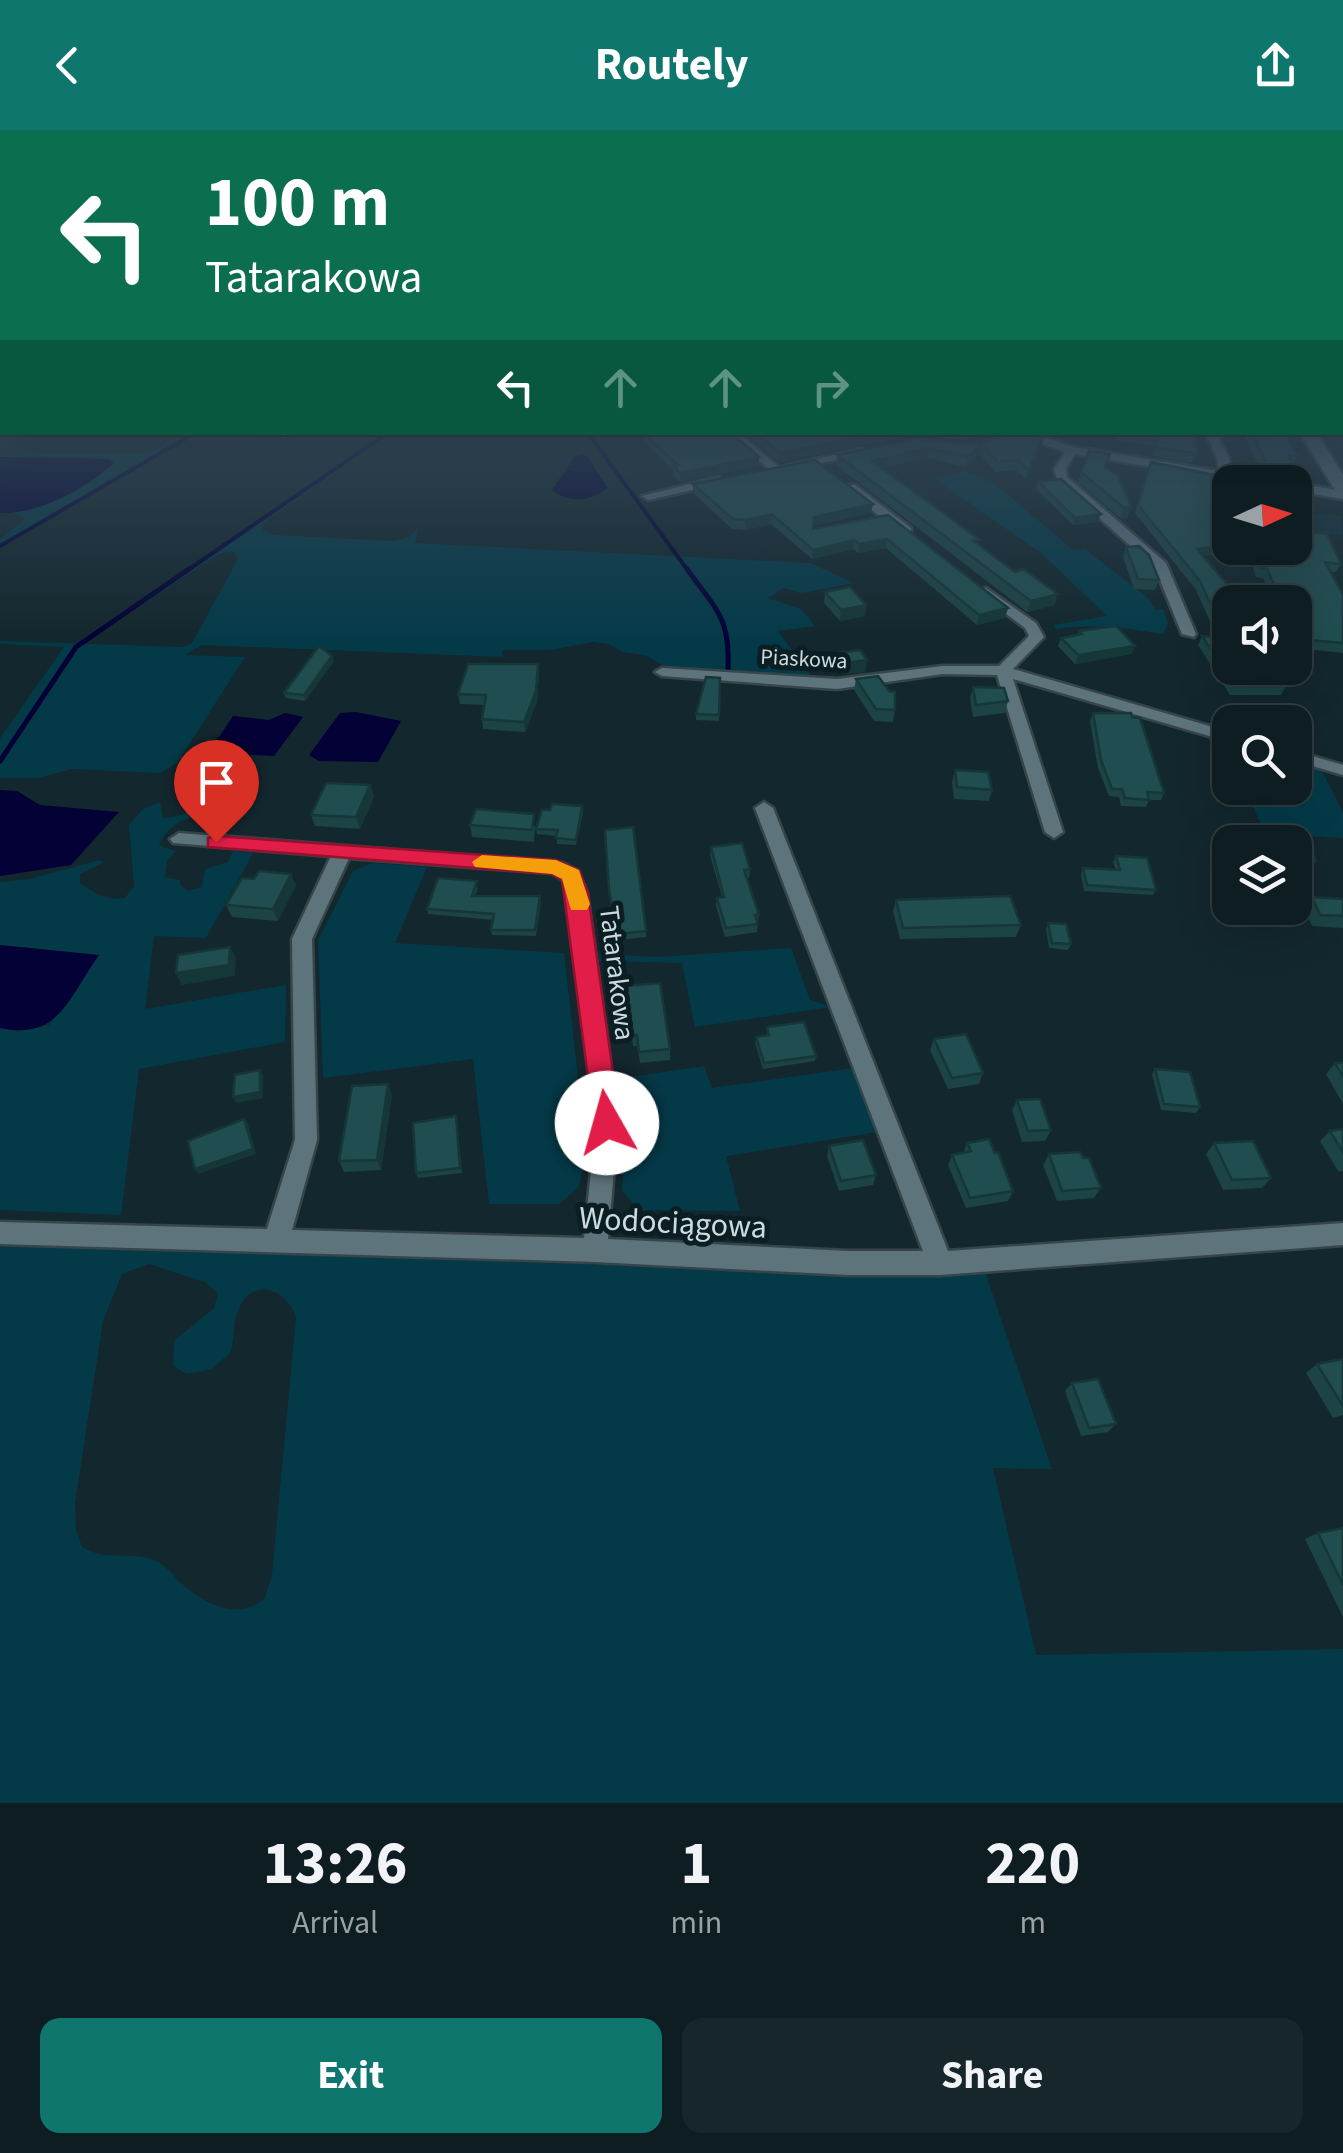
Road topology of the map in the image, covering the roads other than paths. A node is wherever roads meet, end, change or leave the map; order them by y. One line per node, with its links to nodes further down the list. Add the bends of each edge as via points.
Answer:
1 (706, 484): 6 (street)
2 (847, 484): 7 (street)
3 (1068, 484): 11 (street, via 1162,566)
4 (1312, 489): 5 (street)
5 (1343, 492)
6 (648, 496)
7 (888, 517): 8 (street); 9 (street)
8 (871, 521)
9 (920, 541)
10 (968, 578): 12 (street, via 1037,637)
11 (1189, 634)
12 (1003, 671): 13 (street, Piaskowa, via 943,670 837,684); 14 (street, Piaskowa); 18 (street)
13 (662, 672)
14 (1212, 732)
15 (1312, 761): 16 (street)
16 (1343, 770)
17 (764, 808): 25 (street)
18 (1054, 832)
19 (179, 840): 20 (street, Tatarakowa)
20 (342, 853): 23 (street, via 302,939 306,1140); 24 (street, Tatarakowa, via 556,867 571,876 607,1123)
21 (0, 1233): 23 (street, Wodociągowa)
22 (1343, 1234): 25 (street, Wodociągowa)
23 (276, 1241): 24 (street, Wodociągowa)
24 (595, 1250): 25 (street, Wodociągowa)
25 (940, 1262)

